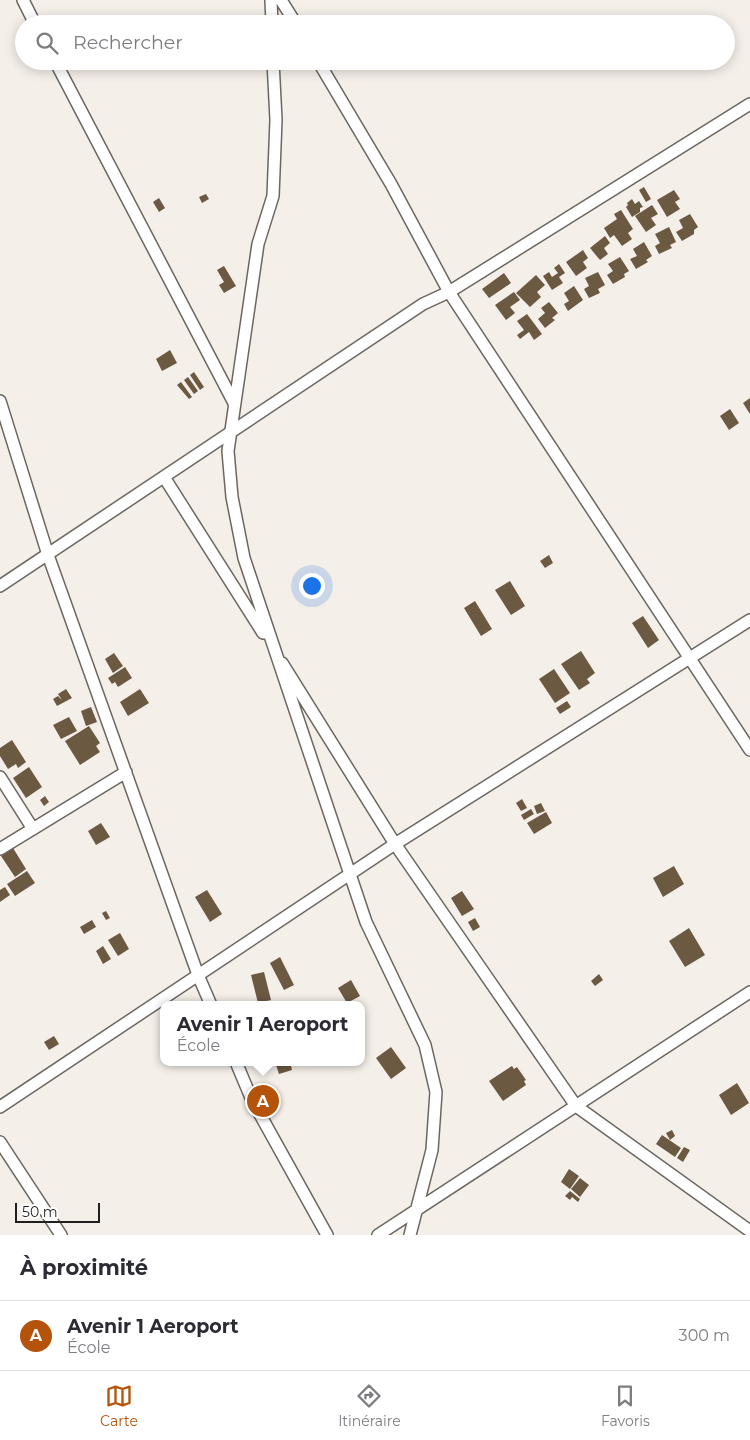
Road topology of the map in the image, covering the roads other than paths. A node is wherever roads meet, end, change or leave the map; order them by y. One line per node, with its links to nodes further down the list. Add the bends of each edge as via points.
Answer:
1 (23, 0): 4 (street)
2 (271, 0): 5 (street)
3 (281, 0): 6 (street)
4 (30, 15)
5 (272, 15)
6 (290, 15)
7 (60, 70): 13 (street)
8 (274, 70): 13 (street, via 273,196 258,244)
9 (323, 70): 11 (street)
10 (750, 104): 11 (street)
11 (450, 292): 14 (street, via 423,304); 20 (street)
12 (0, 401): 16 (street)
13 (234, 403): 14 (street)
14 (230, 432): 15 (street); 19 (street, via 228,451 235,514 244,558)
15 (164, 477): 16 (street); 19 (street)
16 (48, 555): 17 (street); 22 (street)
17 (0, 586)
18 (750, 620): 20 (street)
19 (272, 647): 25 (street); 27 (street)
20 (690, 658): 21 (street); 25 (street)
21 (750, 750)
22 (126, 772): 24 (street); 28 (street)
23 (0, 777): 24 (street)
24 (33, 829): 26 (street)
25 (395, 844): 27 (street); 32 (street)
26 (0, 849)
27 (350, 874): 28 (street); 35 (street, via 366,922 425,1045 436,1092 432,1150)
28 (198, 975): 30 (street); 33 (street)
29 (750, 992): 32 (street)
30 (209, 1001)
31 (238, 1066): 38 (street, via 252,1100)
32 (576, 1106): 35 (street); 36 (street)
33 (0, 1107)
34 (0, 1142): 37 (street)
35 (418, 1208): 39 (street); 40 (street)
36 (750, 1231)
37 (61, 1235)
38 (327, 1235)
39 (378, 1235)
40 (410, 1235)

